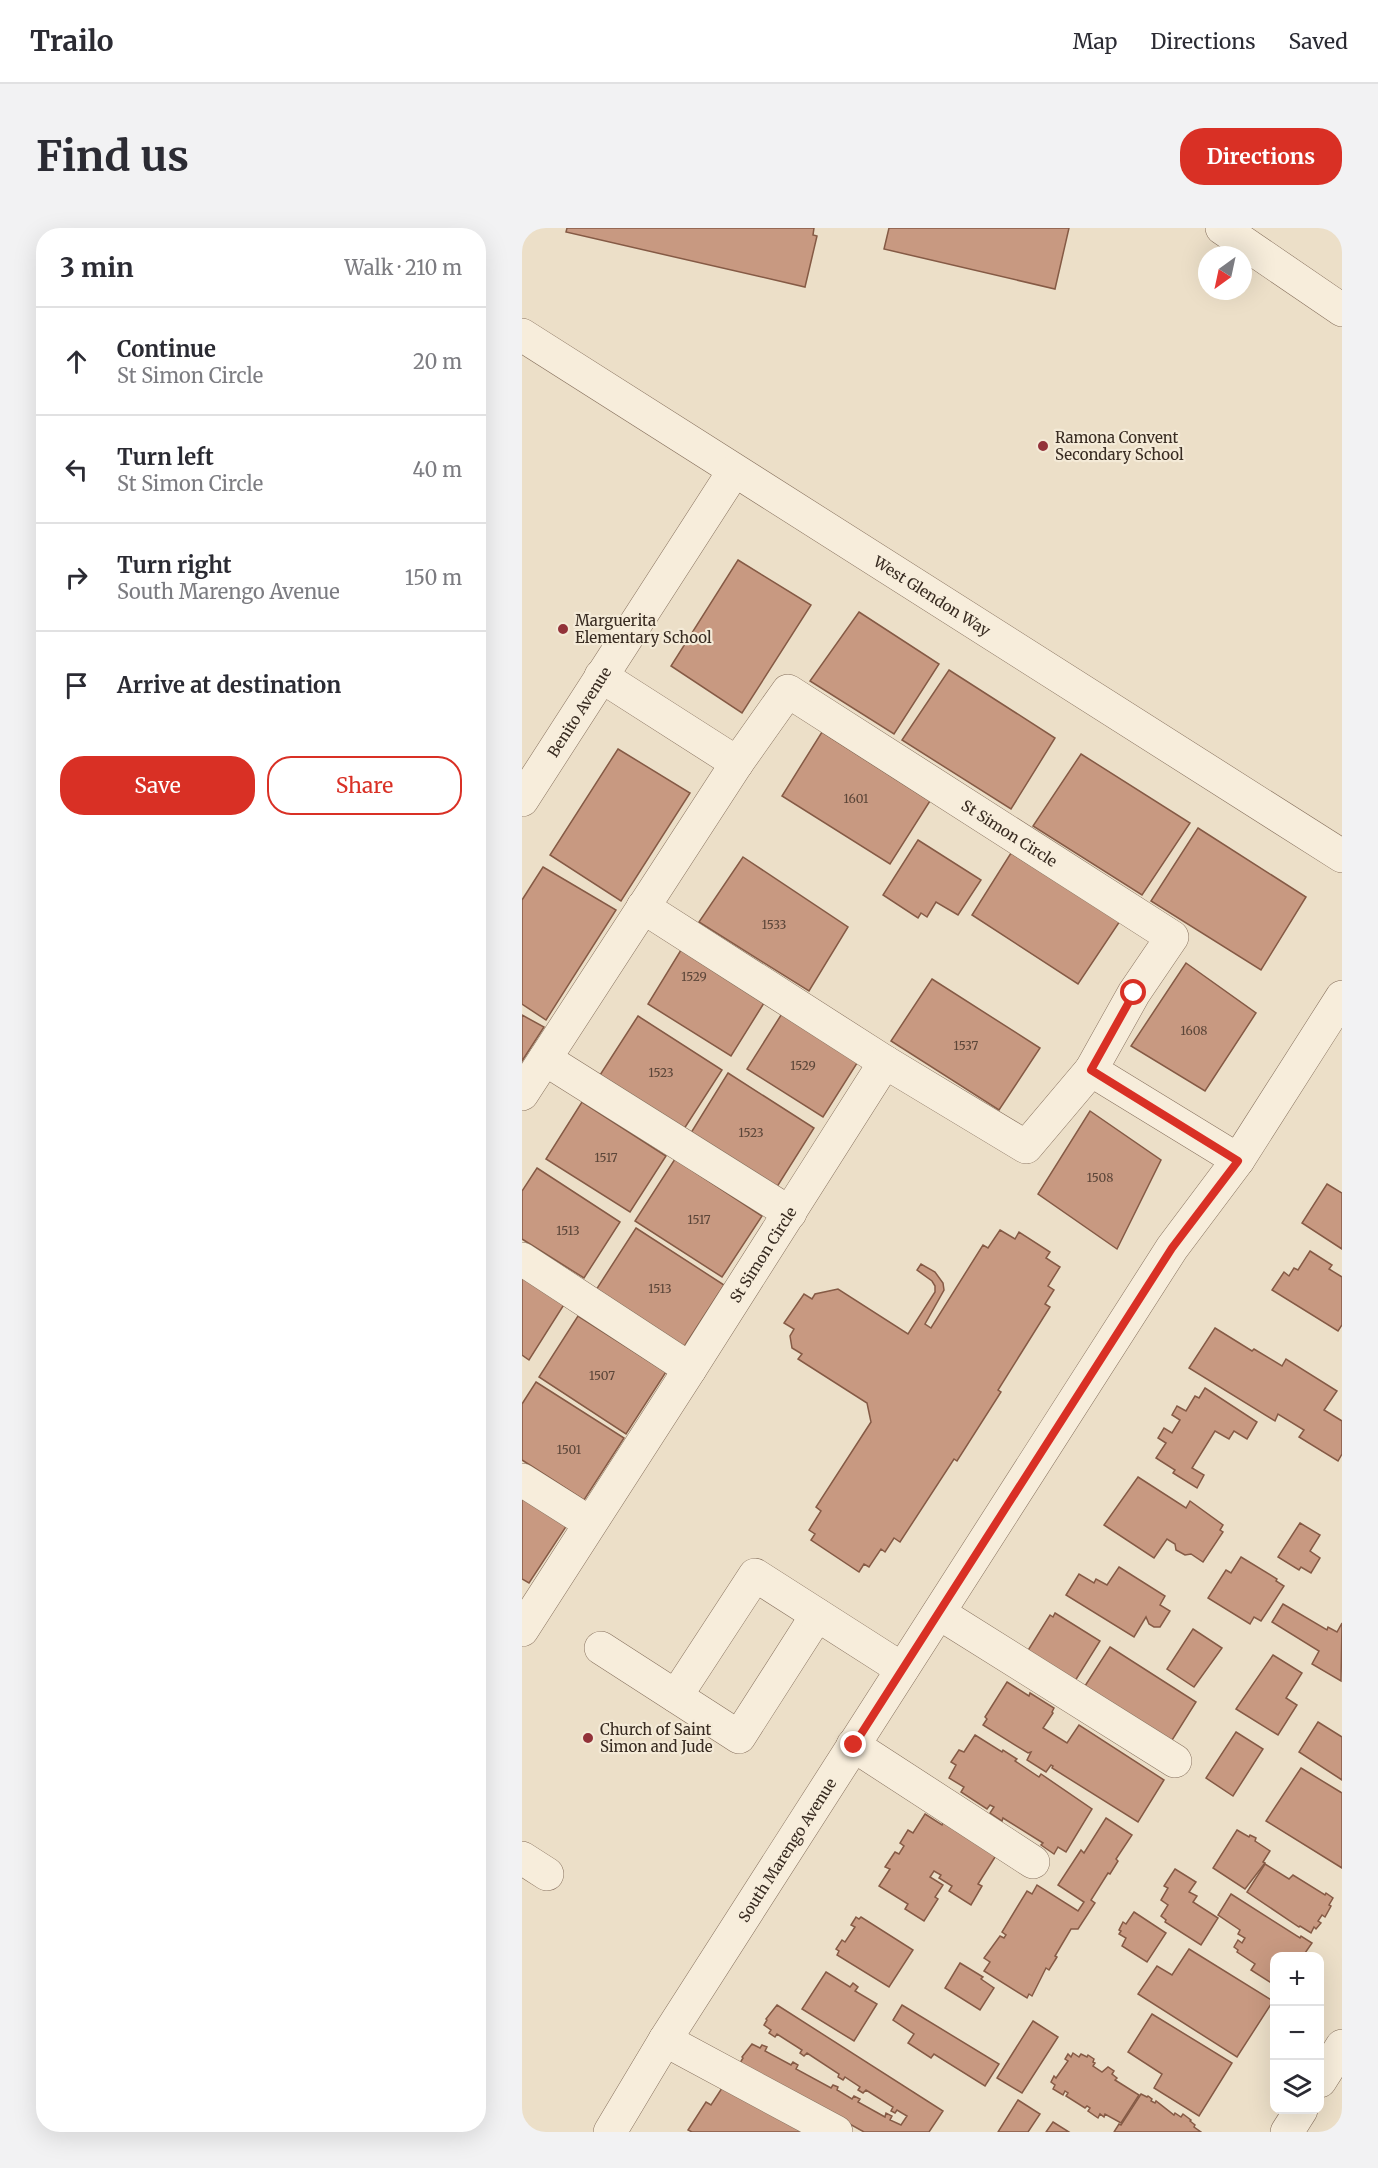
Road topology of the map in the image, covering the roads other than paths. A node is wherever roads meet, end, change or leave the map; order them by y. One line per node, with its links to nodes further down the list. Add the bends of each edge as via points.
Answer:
1 (1222, 228): 2 (street)
2 (1342, 310)
3 (522, 335): 4 (street, West Glendon Way)
4 (734, 471): 5 (street, Benito Avenue); 8 (street, West Glendon Way)
5 (601, 676): 6 (street); 7 (street, Benito Avenue)
6 (737, 763): 9 (street, St Simon Circle); 13 (street, St Simon Circle, via 788,691 1172,937 1134,993)
7 (522, 800)
8 (1342, 856)
9 (643, 907): 11 (street, St Simon Circle); 12 (street)
10 (1342, 997): 15 (street, South Marengo Avenue)
11 (545, 1059): 14 (street, St Simon Circle); 16 (street)
12 (885, 1062): 13 (street, St Simon Circle, via 1026,1147); 16 (street, St Simon Circle)
13 (1091, 1070): 15 (street)
14 (522, 1094)
15 (1238, 1161): 21 (street, South Marengo Avenue, via 1172,1248)
16 (790, 1213): 18 (street, St Simon Circle)
17 (522, 1259): 18 (street)
18 (690, 1369): 20 (street, St Simon Circle)
19 (522, 1480): 20 (street)
20 (590, 1523): 23 (street, St Simon Circle)
21 (939, 1613): 25 (street, South Marengo Avenue); 28 (street)
22 (817, 1616): 25 (street); 26 (street, via 755,1575); 26 (street, via 739,1737)
23 (522, 1630)
24 (601, 1648): 26 (street)
25 (902, 1669): 27 (street, South Marengo Avenue)
26 (676, 1696)
27 (854, 1745): 29 (street); 30 (street, South Marengo Avenue)
28 (1175, 1761)
29 (1033, 1862)
30 (665, 2040): 34 (street, South Marengo Avenue); 35 (street)
31 (1342, 2046): 32 (street)
32 (1324, 2075)
33 (1298, 2114): 36 (street)
34 (610, 2132)
35 (836, 2132)
36 (1287, 2132)

